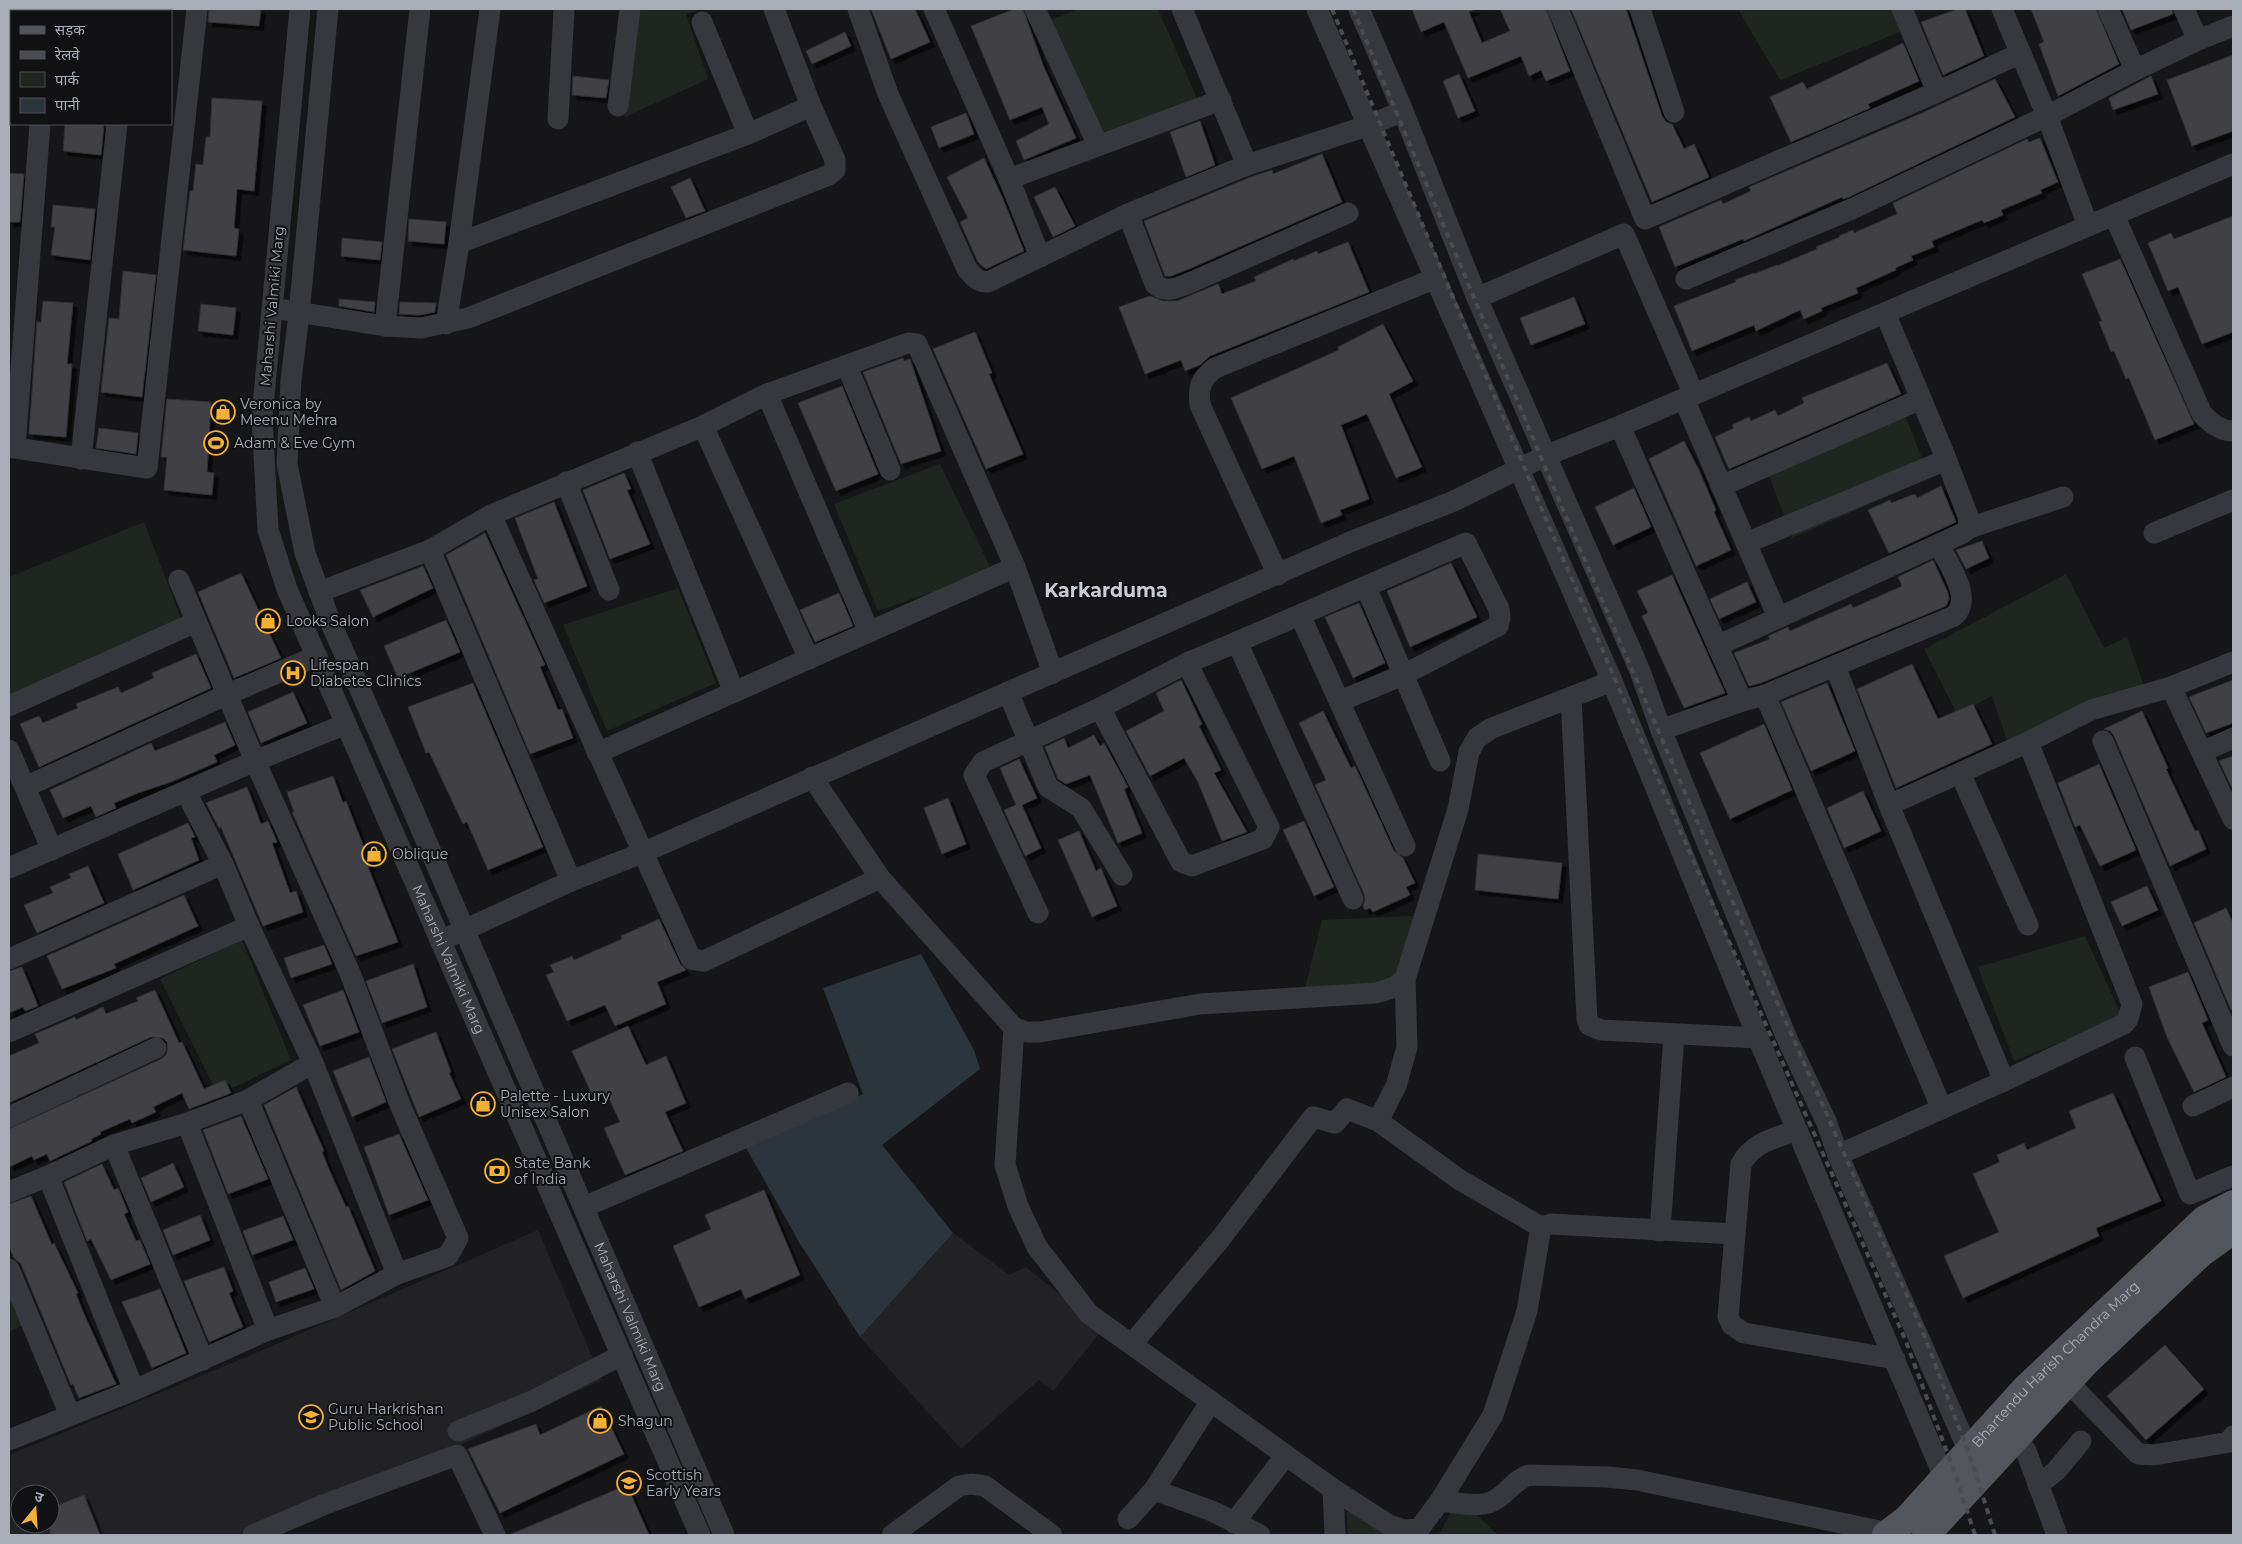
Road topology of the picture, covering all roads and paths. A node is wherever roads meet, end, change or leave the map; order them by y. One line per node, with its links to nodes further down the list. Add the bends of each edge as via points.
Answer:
1 (197, 9): 66 (street, via 147,468)
2 (300, 9): 51 (street, Maharshi Valmiki Marg)
3 (328, 9): 53 (street, Maharshi Valmiki Marg)
4 (420, 9): 55 (street)
5 (490, 9): 46 (street)
6 (564, 9): 33 (street)
7 (630, 9): 28 (street)
8 (774, 9): 29 (street)
9 (858, 9): 47 (street, via 888,94 967,269 977,281 988,282)
10 (934, 9): 41 (street)
11 (1035, 9): 38 (street)
12 (1182, 9): 27 (street)
13 (1317, 9): 36 (street)
14 (1359, 9): 30 (street)
15 (1558, 9): 26 (street, via 1645,219)
16 (1640, 9): 31 (street)
17 (1902, 9): 26 (street)
18 (2002, 9): 24 (street)
19 (2108, 9): 25 (street)
20 (2184, 9): 23 (street)
21 (702, 22): 37 (street)
22 (2233, 26): 23 (street)
23 (2198, 40): 25 (street)
24 (2021, 53): 26 (street); 32 (street)
25 (2135, 70): 32 (street)
26 (1937, 92)
27 (1222, 100): 38 (street); 40 (street)
28 (618, 106)
29 (811, 106): 37 (street); 54 (street, via 835,160 835,170 829,175)
30 (1403, 111): 36 (street); 50 (street)
31 (1674, 112)
32 (2047, 116): 45 (street); 49 (street, via 1854,208)
33 (558, 119)
34 (40, 125): 63 (street)
35 (117, 125): 66 (street)
36 (1370, 126): 40 (street); 48 (street)
37 (748, 134): 46 (street)
38 (1098, 145): 41 (street)
39 (2233, 164): 44 (street)
40 (1247, 165): 43 (street)
41 (1010, 179): 47 (street)
42 (1348, 213): 43 (street, via 1168,290 1155,284)
43 (1128, 214): 47 (street)
44 (2114, 215): 45 (street); 62 (street, via 2202,414 2213,425)
45 (2088, 226): 52 (street)
46 (459, 243): 54 (street)
47 (1040, 257)
48 (1436, 278): 68 (street); 81 (street, via 1214,368 1199,384 1200,405)
49 (1686, 279)
50 (1477, 298): 58 (street, via 1624,234); 65 (street)
51 (273, 307): 53 (street); 92 (street, Maharshi Valmiki Marg, via 262,417 268,530 287,589)
52 (1885, 313): 58 (street); 59 (street)
53 (299, 314): 55 (street); 85 (street, Maharshi Valmiki Marg, via 291,380 288,464 304,553)
54 (446, 324): 55 (street, via 421,328)
55 (385, 326)
56 (847, 366): 57 (street); 69 (street); 80 (street, via 908,344 917,344)
57 (767, 394): 60 (street); 89 (street)
58 (1689, 397): 61 (street); 71 (street)
59 (1921, 398): 67 (street); 71 (street)
60 (703, 426): 64 (street); 93 (street)
61 (1620, 426): 65 (street); 91 (street)
62 (2233, 431)
63 (12, 447): 66 (street)
64 (637, 452): 70 (street); 101 (street)
65 (1545, 456): 68 (street); 111 (street, via 1640,671)
66 (81, 459)
67 (1946, 460): 75 (street, via 1968,516); 77 (street)
68 (1518, 469): 81 (street, via 1454,502 1350,542); 99 (street)
69 (890, 470)
70 (566, 482): 74 (street); 84 (street)
71 (1721, 486): 77 (street)
72 (2063, 497): 75 (street)
73 (2233, 500): 76 (street)
74 (491, 515): 79 (street); 118 (street)
75 (1969, 528): 78 (street, via 1964,534)
76 (2154, 533)
77 (1746, 543): 87 (street)
78 (1939, 544): 87 (street); 96 (street, via 1959,586 1962,606 1959,612)
79 (430, 550): 85 (street); 134 (street)
80 (1015, 567): 89 (street); 97 (street)
81 (1278, 575): 97 (street)
82 (179, 580): 88 (street)
83 (1366, 587): 86 (street); 98 (street); 98 (street, via 1466,543 1499,609 1498,626 1490,632)
84 (609, 590)
85 (319, 592): 139 (street, Maharshi Valmiki Marg)
86 (1300, 615): 90 (street); 107 (street)
87 (1778, 617): 91 (street)
88 (196, 622): 103 (street); 108 (street)
89 (868, 632): 93 (street)
90 (1237, 642): 95 (street); 135 (street)
91 (1719, 645): 106 (street)
92 (317, 656): 103 (street); 110 (street, Maharshi Valmiki Marg)
93 (809, 659): 101 (street)
94 (2233, 662): 100 (street)
95 (1187, 663): 109 (street); 109 (street, via 1269,827 1263,839 1192,866 1181,862)
96 (1835, 666): 104 (street); 125 (street)
97 (1053, 673): 102 (street)
98 (1403, 675): 107 (street); 120 (street)
99 (1612, 681): 105 (street); 146 (street)
100 (2171, 687): 115 (street, via 2091,710); 117 (street)
101 (734, 692): 118 (street)
102 (1008, 692): 114 (street); 122 (street)
103 (228, 694): 119 (street); 123 (street)
104 (1764, 695): 106 (street); 156 (street)
105 (1571, 696): 142 (street, via 1490,729 1477,738 1469,752 1458,809); 145 (street, via 1586,1019 1589,1025 1601,1030)
106 (1742, 700): 111 (street)
107 (1340, 701): 127 (street)
108 (9, 706)
109 (1100, 708): 114 (street)
110 (346, 724): 119 (street); 140 (street, Maharshi Valmiki Marg)
111 (1661, 730): 162 (street)
112 (2233, 738): 117 (street)
113 (2104, 741): 147 (street)
114 (1029, 742): 132 (street, via 1048,787 1081,808); 136 (street, via 983,762 974,775)
115 (2028, 742): 121 (street); 151 (street, via 2132,1004 2124,1024)
116 (9, 750): 123 (street)
117 (2202, 752): 126 (street)
118 (597, 753): 129 (street)
119 (255, 761): 124 (street); 173 (street, via 350,973 401,1107 458,1238 448,1256)
120 (1440, 761)
121 (1960, 773): 125 (street); 137 (street)
122 (812, 777): 129 (street); 133 (street)
123 (25, 787): 128 (street)
124 (186, 792): 128 (street); 130 (street)
125 (1889, 806): 151 (street)
126 (2233, 819)
127 (1405, 846)
128 (52, 850): 131 (street)
129 (642, 853): 133 (street, via 691,959 700,962); 134 (street)
130 (223, 864): 138 (street); 141 (street)
131 (9, 868)
132 (1122, 875)
133 (880, 878): 143 (street)
134 (570, 881): 139 (street)
135 (1353, 899)
136 (1038, 914)
137 (2028, 925)
138 (249, 926): 144 (street); 150 (street)
139 (465, 930): 140 (street); 167 (street, Maharshi Valmiki Marg)
140 (440, 941): 177 (street, Maharshi Valmiki Marg)
141 (9, 959)
142 (1405, 979): 143 (street, via 1395,987 1376,993 1200,1004 1040,1032); 158 (street, via 1407,1047 1396,1086)
143 (1014, 1028): 176 (street, via 1005,1165 1018,1206 1037,1247 1089,1314)
144 (9, 1032)
145 (1674, 1035): 146 (street); 170 (street)
146 (1758, 1038): 160 (street)
147 (2233, 1046)
148 (156, 1048): 157 (street)
149 (2135, 1057): 164 (street, via 2190,1194)
150 (313, 1063): 154 (street); 173 (street)
151 (2004, 1081): 156 (street)
152 (2233, 1087): 155 (street)
153 (848, 1094): 167 (street)
154 (248, 1100): 159 (street); 174 (street)
155 (2193, 1106)
156 (1942, 1109): 162 (street)
157 (9, 1117)
158 (1378, 1122): 168 (street, via 1460,1180); 176 (street, via 1347,1109 1335,1123 1313,1117 1221,1238)
159 (187, 1124): 161 (street); 175 (street)
160 (1797, 1130): 171 (street, via 1747,1153 1741,1164); 178 (street)
161 (114, 1145): 163 (street); 179 (street)
162 (1838, 1155): 190 (street)
163 (48, 1176): 165 (street); 181 (street)
164 (2233, 1176)
165 (9, 1192)
166 (2233, 1204): 183 (main road, Bhartendu Harish Chandra Marg, via 2205,1219 2026,1388)
167 (584, 1207): 205 (street, Maharshi Valmiki Marg)
168 (1541, 1227): 170 (street, via 1551,1224); 197 (street, via 1527,1311 1493,1414)
169 (2233, 1230): 180 (main road, Bhartendu Harish Chandra Marg, via 2200,1254)
170 (1660, 1231): 171 (street)
171 (1734, 1234): 178 (street, via 1728,1317 1738,1330)
172 (9, 1269): 184 (street)
173 (397, 1274): 174 (street)
174 (335, 1307): 175 (street)
175 (268, 1330): 179 (street)
176 (1132, 1344): 182 (street)
177 (622, 1355): 185 (street, via 532,1401); 204 (street, Maharshi Valmiki Marg)
178 (1895, 1359): 193 (street)
179 (203, 1360): 181 (street)
180 (2068, 1382): 186 (main road, Bhartendu Harish Chandra Marg); 189 (street, via 2138,1454 2154,1455)
181 (134, 1390): 184 (street)
182 (1211, 1401): 191 (street); 196 (street)
183 (2003, 1414): 186 (street); 190 (main road, Bhartendu Harish Chandra Marg)
184 (70, 1415): 187 (street)
185 (458, 1431)
186 (2017, 1438): 192 (main road, Bhartendu Harish Chandra Marg); 194 (street, via 2026,1451)
187 (9, 1440)
188 (2082, 1440): 194 (street, via 2056,1471)
189 (2232, 1440)
190 (1969, 1451): 192 (street); 193 (main road, Bhartendu Harish Chandra Marg)
191 (1286, 1455): 195 (street); 200 (street)
192 (1981, 1477): 198 (main road, Bhartendu Harish Chandra Marg)
193 (1945, 1478): 198 (street); 201 (main road, Bhartendu Harish Chandra Marg, via 1907,1519)
194 (2038, 1485): 211 (street)
195 (1333, 1489): 197 (street, via 1389,1525 1404,1530 1418,1529); 209 (street)
196 (1154, 1490): 199 (street); 200 (street, via 1212,1511)
197 (1440, 1501): 201 (street, via 1492,1502 1518,1479 1529,1475 1621,1478)
198 (1955, 1505): 210 (main road, Bhartendu Harish Chandra Marg)
199 (1128, 1519)
200 (1234, 1523): 208 (street)
201 (1888, 1534)
202 (253, 1535): 203 (street, via 457,1455)
203 (495, 1535)
204 (700, 1535)
205 (724, 1535)
206 (892, 1535): 207 (street, via 959,1486 970,1484 985,1486)
207 (1052, 1535)
208 (1260, 1535)
209 (1334, 1535)
210 (1926, 1535)
211 (2057, 1535)

